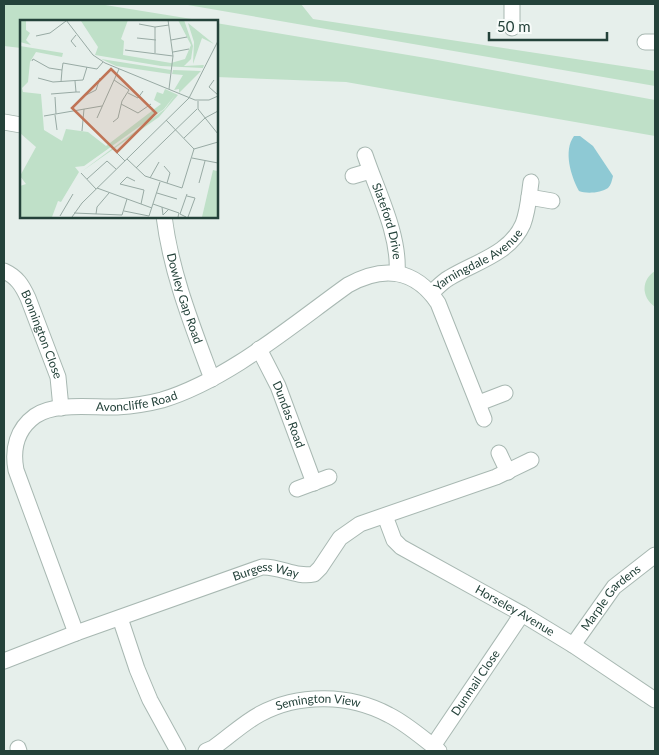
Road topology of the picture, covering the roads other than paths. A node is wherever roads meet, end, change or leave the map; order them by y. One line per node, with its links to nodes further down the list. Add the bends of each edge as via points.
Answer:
1 (512, 4): 2 (street)
2 (512, 28)
3 (4, 122): 4 (street)
4 (20, 124)
5 (365, 155): 6 (street, Slateford Drive)
6 (370, 170): 7 (street, Slateford Drive); 11 (street, Slateford Drive, via 397,247)
7 (353, 176)
8 (552, 201): 12 (street, Yarningdale Avenue, via 530,189 522,226 507,246 448,278)
9 (164, 218): 14 (street, Dowley Gap Road, via 176,277)
10 (4, 271): 17 (street, Bonnington Close, via 16,278 28,298 58,377)
11 (397, 273): 12 (street, Avoncliffe Road); 13 (street, Avoncliffe Road, via 362,277)
12 (431, 293): 16 (street, Yarningdale Avenue, via 443,312)
13 (259, 349): 14 (street, Avoncliffe Road); 22 (street, Dundas Road, via 322,480)
14 (212, 379): 17 (street, Avoncliffe Road, via 141,405)
15 (505, 393): 16 (street)
16 (478, 404): 18 (street, Yarningdale Avenue)
17 (61, 408): 27 (street, Avoncliffe Road, via 36,416 24,427 15,447 14,459)
18 (484, 419)
19 (499, 454): 21 (street)
20 (530, 460): 21 (street, Burgess Way)
21 (508, 472): 23 (street, Burgess Way)
22 (297, 489)
23 (385, 516): 25 (street, Horseley Avenue, via 394,540 401,547); 26 (street, Burgess Way, via 360,524 340,538 314,574 299,575 262,567)
24 (655, 555): 28 (street, Marple Gardens, via 614,587)
25 (522, 614): 28 (street, Horseley Avenue); 31 (street, Dunmail Close)
26 (120, 618): 27 (street, Burgess Way); 32 (street, via 150,700)
27 (76, 633): 29 (street, Burgess Way)
28 (573, 645): 30 (street, Horseley Avenue)
29 (4, 661)
30 (655, 700)
31 (436, 749): 33 (street, Semington View, via 398,720 367,705 323,699 278,706 254,718)
32 (178, 751)
33 (206, 751)

